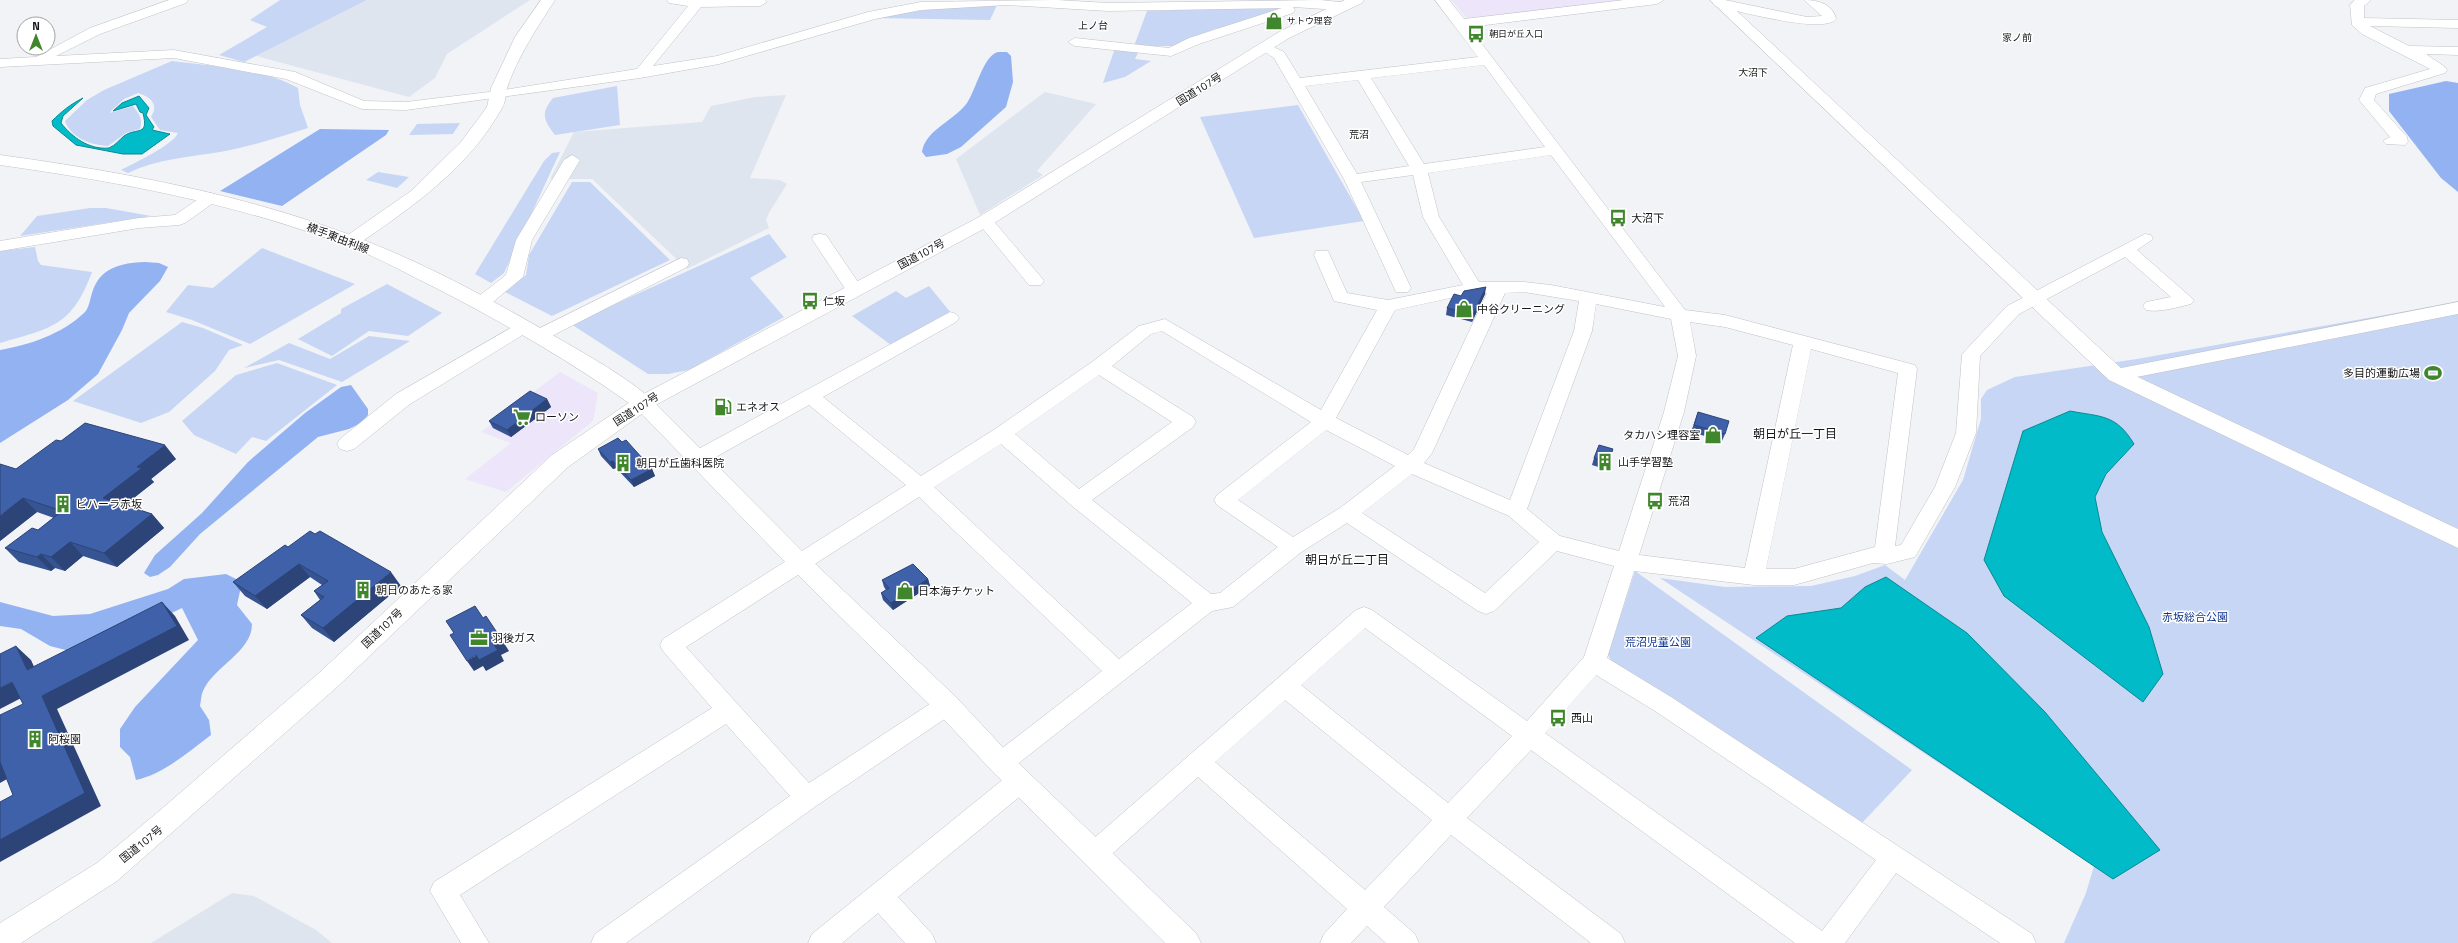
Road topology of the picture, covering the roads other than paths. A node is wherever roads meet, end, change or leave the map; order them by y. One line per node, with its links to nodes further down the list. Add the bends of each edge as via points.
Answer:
1 (181, 0): 22 (street, via 95,31)
2 (548, 0): 28 (main road, via 524,37)
3 (674, 0): 9 (street)
4 (1357, 0): 14 (main road, 国道107号)
5 (1442, 0): 16 (street)
6 (1657, 0): 16 (street)
7 (1811, 0): 11 (street, via 1828,14 1829,19 1807,21)
8 (2364, 0): 15 (street, via 2358,5)
9 (698, 1): 10 (street); 25 (street)
10 (760, 2)
11 (1719, 2): 50 (main road)
12 (1304, 3): 13 (street, via 1108,7 1007,0); 14 (street); 18 (street, via 1194,41 1171,52)
13 (893, 5): 25 (street, via 873,15 719,60)
14 (1340, 6): 19 (main road, 国道107号)
15 (2357, 22): 17 (street); 20 (street, via 2367,31)
16 (1459, 24): 23 (street)
17 (2458, 24)
18 (1075, 42)
19 (1265, 47): 27 (street, via 1279,55); 36 (main road, 国道107号)
20 (2406, 50): 21 (street); 29 (street, via 2440,70 2370,91 2366,100 2399,137 2400,142)
21 (2458, 51)
22 (38, 60): 24 (street); 28 (street, via 174,54 290,75 362,104 406,106)
23 (1486, 60): 26 (street); 30 (street)
24 (0, 63)
25 (640, 74): 28 (street)
26 (1363, 76): 27 (street); 33 (street)
27 (1296, 83): 34 (street)
28 (497, 95): 39 (main road, via 495,107 486,122 446,169 417,195)
29 (2391, 141)
30 (1556, 150): 33 (street); 55 (street)
31 (0, 160): 35 (main road, 横手東由利線, via 96,174)
32 (572, 160): 51 (street, via 524,240 514,277)
33 (1419, 169): 34 (street); 47 (street, via 1431,217)
34 (1352, 179): 46 (street)
35 (210, 198): 39 (main road, 横手東由利線); 40 (street, via 179,220)
36 (984, 221): 44 (street); 48 (main road, 国道107号)
37 (820, 239): 48 (street)
38 (2145, 239): 41 (street)
39 (351, 241): 51 (main road, 横手東由利線)
40 (0, 246)
41 (2126, 250): 50 (street); 53 (street, via 2185,300)
42 (1322, 255): 52 (street, via 1340,297)
43 (681, 263): 57 (street)
44 (1035, 281)
45 (1499, 287): 47 (street); 49 (street, via 1551,290); 67 (street, via 1422,453)
46 (1402, 288)
47 (1474, 288): 52 (street)
48 (854, 289): 62 (main road, 国道107号)
49 (1588, 297): 55 (street); 70 (street, via 1583,331)
50 (2035, 299): 60 (main road); 75 (street, via 2013,310 1971,355 1966,433 1945,487 1908,551)
51 (481, 303): 57 (main road, 横手東由利線)
52 (1388, 306): 63 (street)
53 (2152, 306)
54 (2458, 308): 60 (street)
55 (1679, 315): 58 (street, via 1725,321); 76 (street, via 1687,356 1674,412)
56 (950, 318): 61 (street)
57 (530, 331): 62 (main road, 横手東由利線, via 598,370); 65 (street, via 402,399)
58 (1803, 342): 75 (street, via 1908,369 1884,542); 78 (street)
59 (1099, 366): 63 (street, via 1145,330 1165,326); 64 (street); 69 (street, via 1186,422)
60 (2116, 375): 72 (main road)
61 (810, 396): 66 (street); 68 (street)
62 (643, 403): 66 (main road, 横手東由利線); 94 (main road, 国道107号, via 560,461 328,680 107,872)
63 (1325, 421): 67 (street); 74 (street, via 1224,500)
64 (1002, 434): 68 (street); 69 (street)
65 (347, 444)
66 (698, 458): 77 (main road, 横手東由利線)
67 (1410, 465): 70 (street); 71 (street)
68 (920, 486): 77 (street); 81 (street)
69 (1078, 500): 79 (street)
70 (1516, 511): 73 (street)
71 (1347, 512): 73 (street, via 1486,605); 74 (street)
72 (2458, 539)
73 (1554, 542): 76 (street)
74 (1293, 548): 79 (street, via 1225,601)
75 (1886, 556): 78 (street, via 1873,555 1794,577)
76 (1625, 561): 78 (street); 80 (street)
77 (799, 562): 83 (main road, 横手東由利線); 84 (street, via 671,645)
78 (1754, 577)
79 (1207, 603): 81 (street)
80 (1594, 662): 85 (street); 91 (street, via 1669,708)
81 (1118, 672): 87 (street)
82 (1285, 686): 85 (street, via 1364,616); 86 (street); 89 (street)
83 (947, 705): 87 (main road, 横手東由利線); 88 (street)
84 (728, 710): 88 (street); 95 (street, via 443,891)
85 (1529, 735): 89 (street); 103 (street)
86 (1198, 762): 90 (street); 93 (street)
87 (1011, 772): 90 (main road, 横手東由利線); 92 (street)
88 (807, 798): 96 (street)
89 (1450, 820): 93 (street); 102 (street)
90 (1094, 854): 99 (main road, 横手東由利線)
91 (1893, 857): 104 (street); 105 (street)
92 (880, 896): 97 (street); 98 (street)
93 (1365, 909): 100 (street); 101 (street)
94 (0, 939)
95 (476, 943)
96 (604, 943)
97 (821, 943)
98 (923, 943)
99 (1186, 943)
100 (1333, 943)
101 (1406, 943)
102 (1612, 943)
103 (1817, 943)
104 (1829, 943)
105 (2023, 943)

